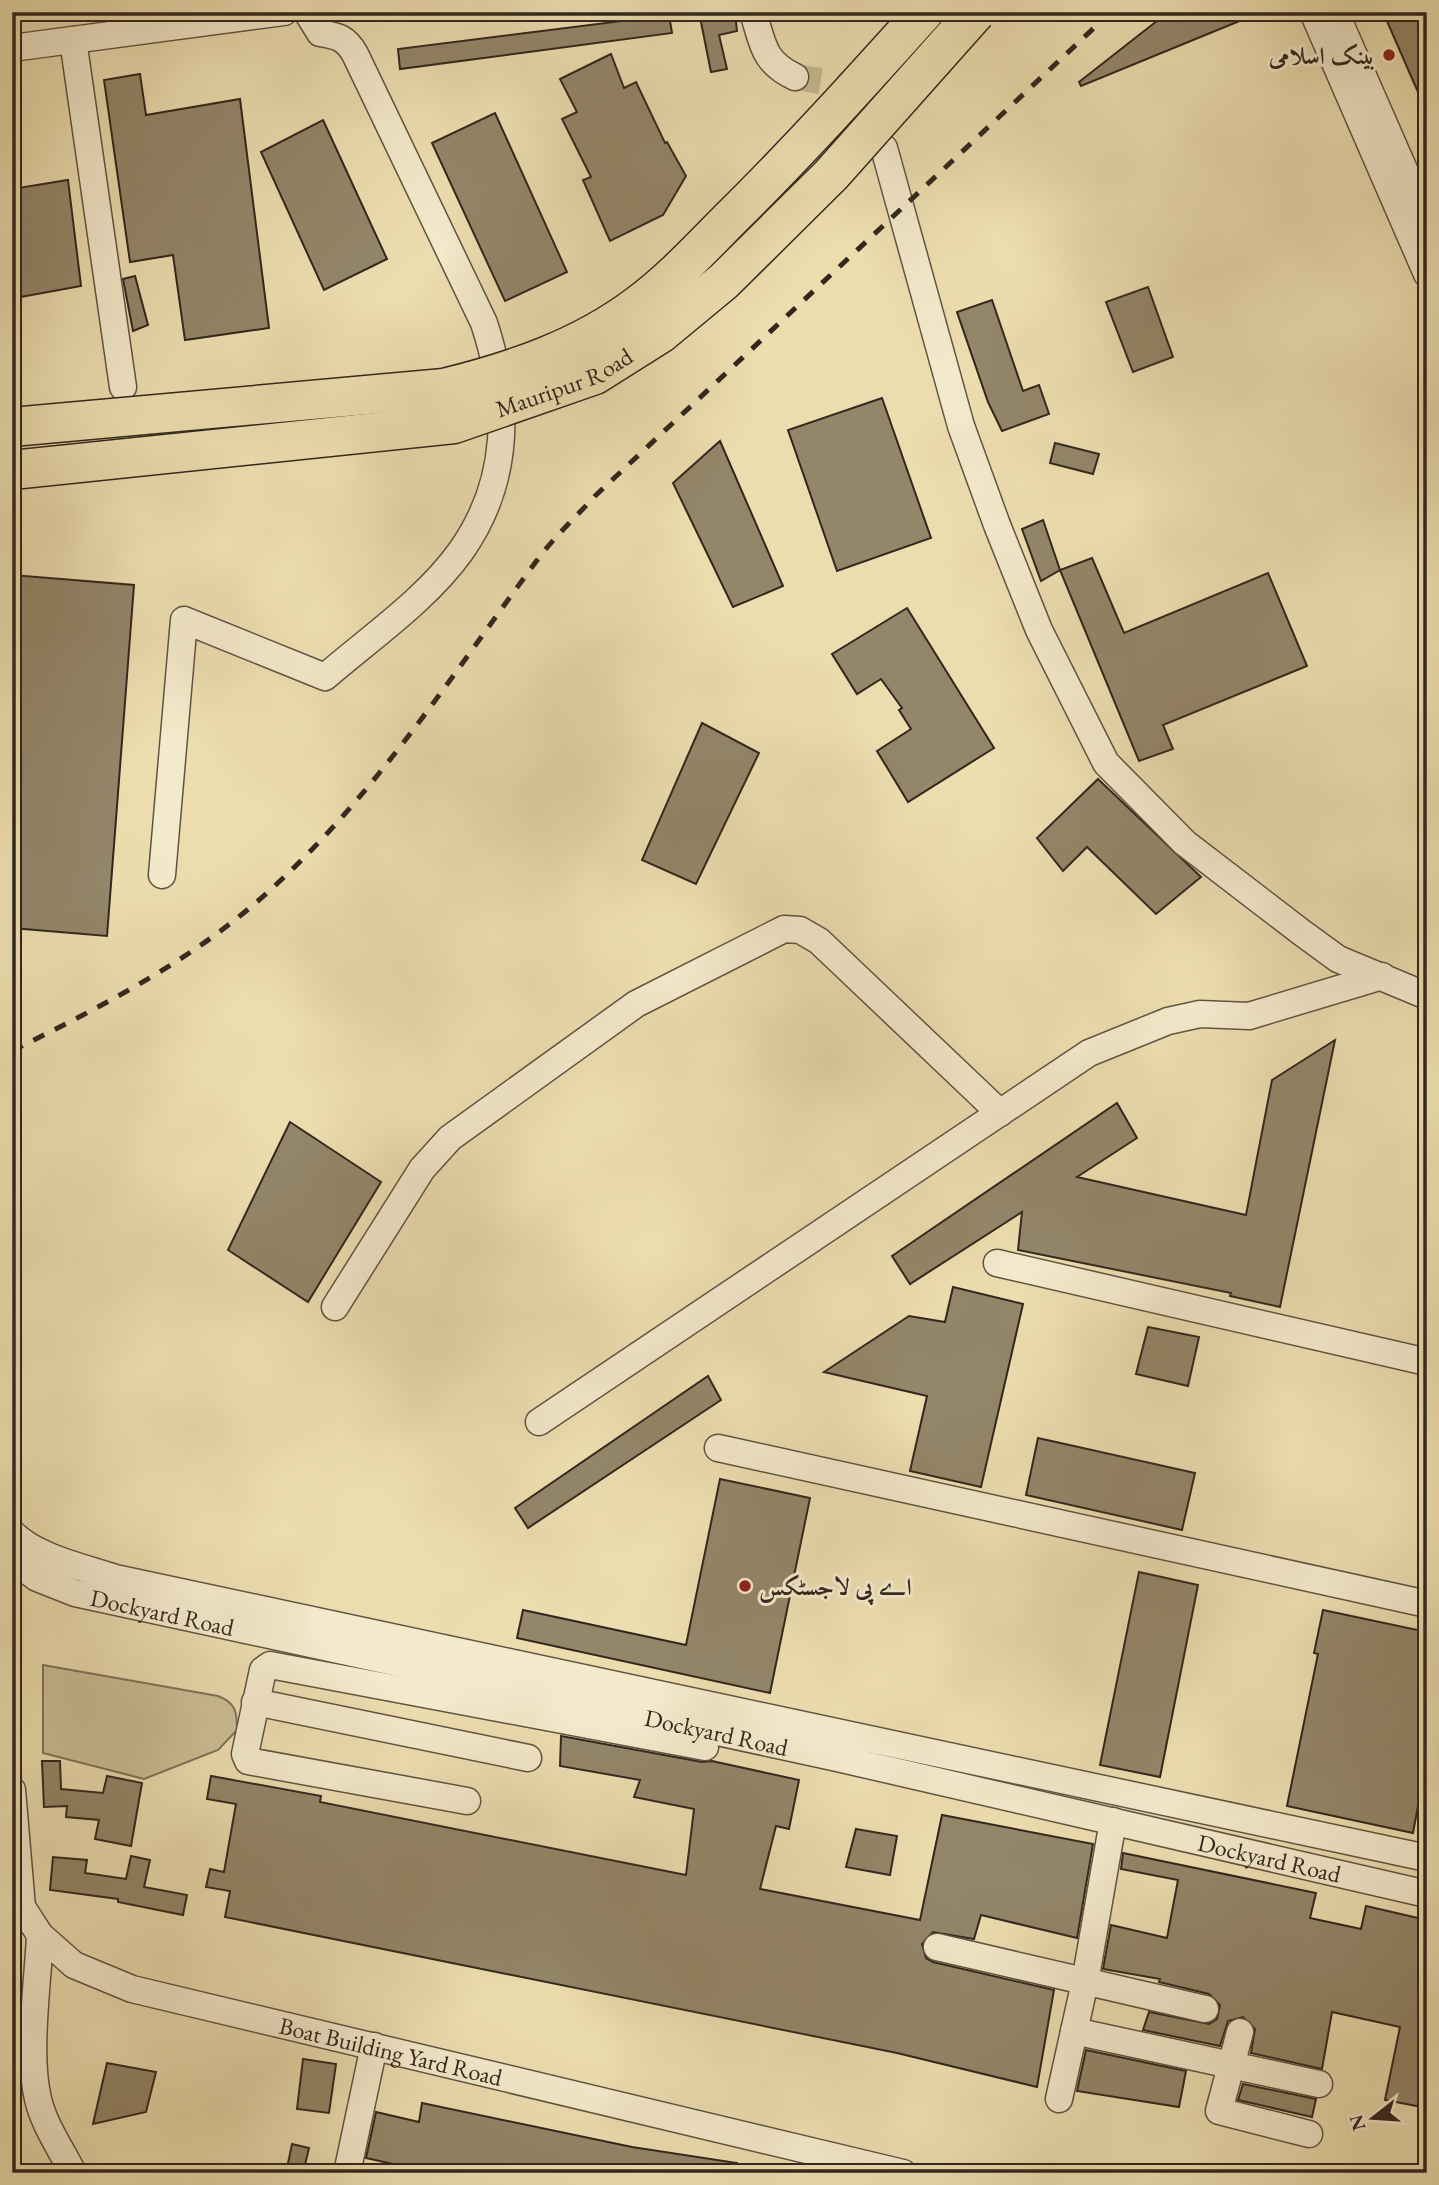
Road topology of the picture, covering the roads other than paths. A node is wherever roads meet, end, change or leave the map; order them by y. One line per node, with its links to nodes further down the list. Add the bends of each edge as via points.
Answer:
1 (284, 12): 8 (street)
2 (307, 12): 18 (street, via 320,33 348,42 484,323 494,354 501,460 476,526 460,552 424,591 325,677 184,620)
3 (753, 12): 11 (street, via 775,68)
4 (924, 12): 16 (highway, Mauripur Road, bridge, via 806,144 693,256 638,305 580,341 512,371 444,388)
5 (976, 12): 17 (highway, Mauripur Road, bridge, via 831,175 724,281 660,334 595,375 454,424)
6 (1313, 12): 14 (street)
7 (1335, 12): 13 (street)
8 (198, 18): 9 (street)
9 (73, 40): 10 (street); 15 (street)
10 (12, 48)
11 (795, 77)
12 (884, 148): 19 (street, via 961,426 1039,631 1106,763 1185,843 1338,959)
13 (1427, 222)
14 (1427, 274)
15 (123, 387)
16 (12, 427)
17 (12, 470)
18 (162, 875)
19 (1382, 976): 20 (street); 21 (street, via 1249,1016 1200,1014 1167,1021 1089,1053)
20 (1427, 996)
21 (1000, 1113): 23 (street, via 819,941 800,930 784,929 636,1004 450,1138 422,1169); 25 (street)
22 (997, 1263): 24 (street)
23 (335, 1307)
24 (1427, 1362)
25 (539, 1422)
26 (718, 1448): 29 (street)
27 (12, 1533): 31 (street, Dockyard Road, via 67,1562 115,1578)
28 (12, 1560): 31 (street, Dockyard Road, via 75,1593)
29 (1427, 1604)
30 (255, 1702): 32 (street); 33 (street, via 263,1670 270,1665 835,1772); 35 (street, via 245,1755 248,1761)
31 (835, 1745): 33 (street, Dockyard Road); 37 (street, Dockyard Road)
32 (527, 1758)
33 (868, 1765): 36 (street, Dockyard Road)
34 (12, 1790): 39 (street, Boat Building Yard Road)
35 (467, 1801)
36 (1113, 1821): 38 (street, Dockyard Road); 42 (street)
37 (1427, 1858)
38 (1427, 1894)
39 (17, 1906): 40 (street, Boat Building Yard Road)
40 (40, 1935): 46 (street, Boat Building Yard Road, via 74,1965 132,1989); 51 (street, via 34,2075 47,2124)
41 (937, 1947): 42 (street)
42 (1085, 1982): 43 (street); 44 (street)
43 (1205, 2009)
44 (1074, 2031): 47 (street); 49 (street)
45 (1240, 2032): 47 (street)
46 (374, 2046): 52 (street); 53 (street, Boat Building Yard Road)
47 (1231, 2065): 48 (street); 50 (street, via 1219,2111)
48 (1319, 2084)
49 (1059, 2099)
50 (1309, 2134)
51 (73, 2173)
52 (347, 2173)
53 (903, 2173)

